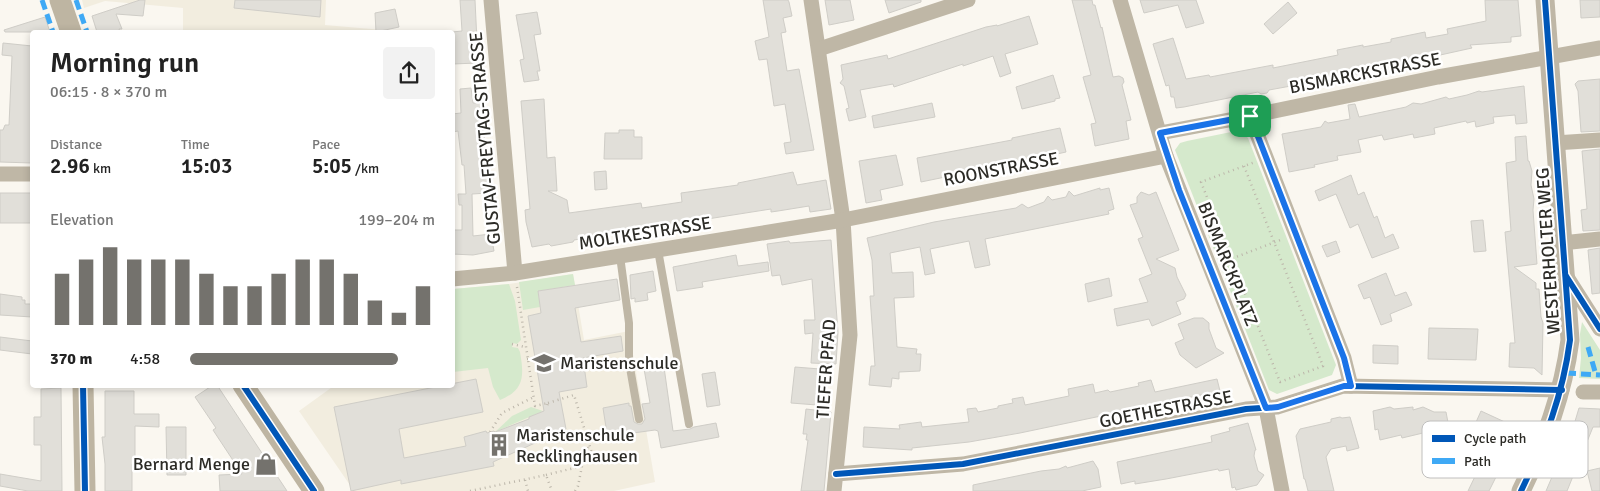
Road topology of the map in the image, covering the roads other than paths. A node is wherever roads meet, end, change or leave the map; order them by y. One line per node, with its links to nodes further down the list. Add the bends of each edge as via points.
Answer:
1 (60, 0): 7 (main road)
2 (491, 0): 23 (street, GUSTAV-FREYTAG-STRASSE)
3 (811, 0): 9 (street, TIEFER PFAD)
4 (968, 0): 9 (street)
5 (1120, 0): 12 (street, BISMARCKPLATZ)
6 (1545, 0): 10 (street, WESTERHOLTER WEG)
7 (70, 30)
8 (1600, 48): 10 (street, BISMARCKSTRASSE)
9 (819, 50): 18 (street, TIEFER PFAD)
10 (1549, 57): 11 (street, BISMARCKSTRASSE); 14 (street, WESTERHOLTER WEG)
11 (1250, 116): 12 (street, BISMARCKSTRASSE); 27 (street, via 1344,358)
12 (1160, 133): 15 (street, BISMARCKPLATZ)
13 (1600, 140): 14 (street, WESTERHOLTER WEG)
14 (1555, 143): 20 (street, WESTERHOLTER WEG)
15 (1166, 156): 18 (street, ROONSTRASSE); 33 (street, BISMARCKPLATZ)
16 (0, 174): 17 (street)
17 (30, 174)
18 (843, 220): 21 (street, MOLTKESTRASSE); 37 (street, TIEFER PFAD, via 850,336)
19 (1600, 239): 20 (street, WESTERHOLTER WEG)
20 (1562, 242): 24 (street, WESTERHOLTER WEG)
21 (658, 250): 22 (street, MOLTKESTRASSE); 36 (lane)
22 (620, 256): 23 (street, MOLTKESTRASSE); 34 (lane, via 630,323 629,362)
23 (515, 273): 25 (street, MOLTKESTRASSE)
24 (1565, 274): 26 (street); 30 (street, WESTERHOLTER WEG, via 1570,340)
25 (455, 279)
26 (1600, 329)
27 (1351, 386): 30 (street, GOETHESTRASSE); 33 (street, GOETHESTRASSE)
28 (83, 388): 39 (main road)
29 (245, 388): 40 (main road)
30 (1562, 390): 35 (street, WESTERHOLTER WEG)
31 (1583, 392): 32 (street)
32 (1600, 392)
33 (1266, 408): 37 (street, GOETHESTRASSE, via 1246,408 963,464); 42 (street, BISMARCKPLATZ)
34 (639, 419)
35 (1551, 421)
36 (688, 424)
37 (836, 474): 41 (street, TIEFER PFAD)
38 (1528, 478): 43 (street, WESTERHOLTER WEG)
39 (85, 491)
40 (314, 491)
41 (834, 491)
42 (1282, 491)
43 (1521, 491)

